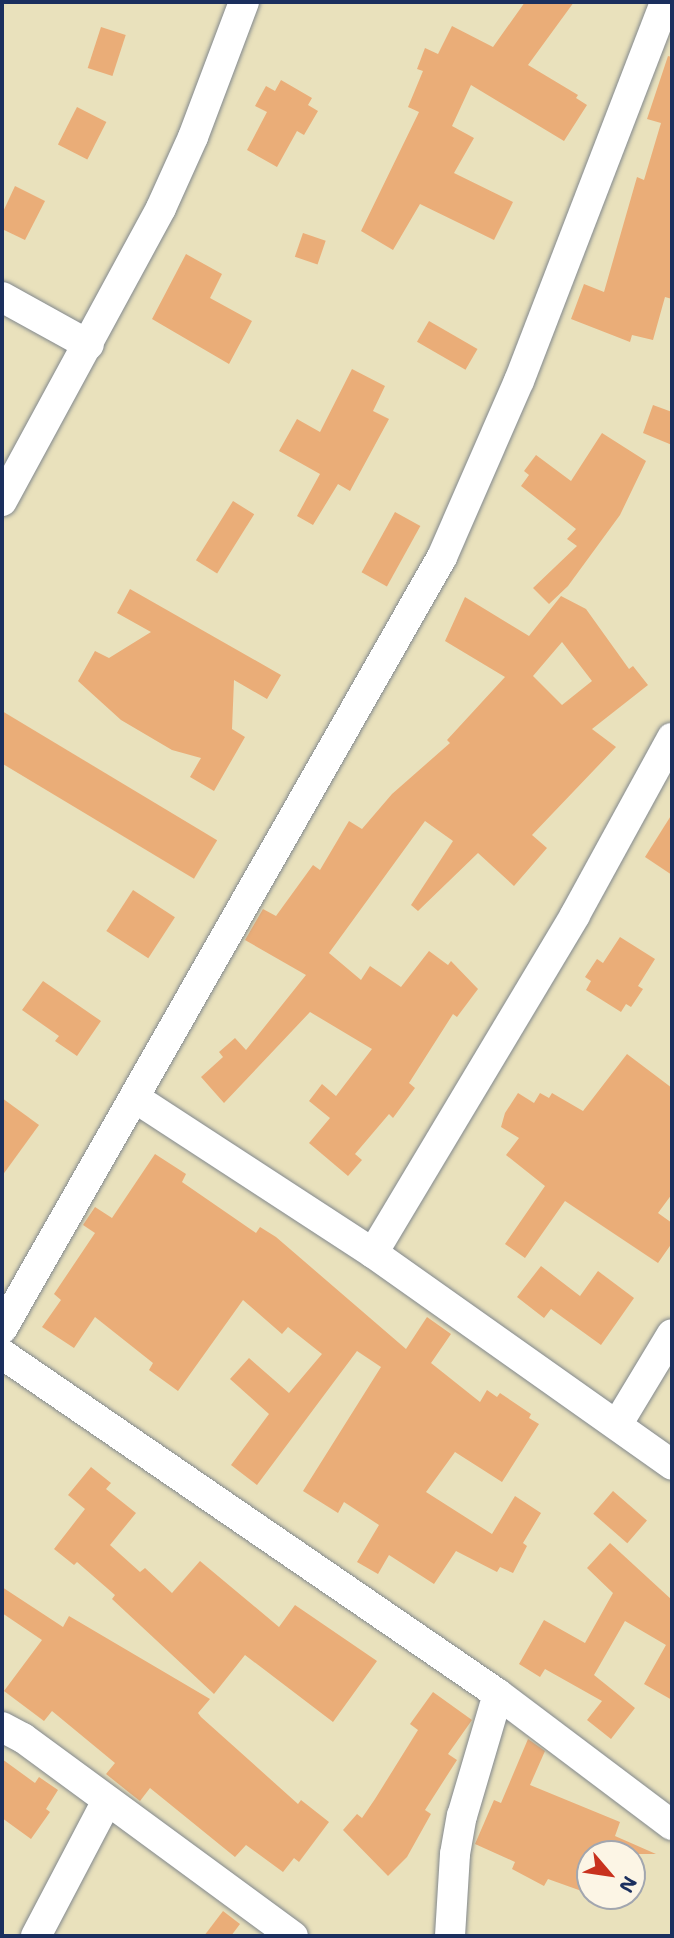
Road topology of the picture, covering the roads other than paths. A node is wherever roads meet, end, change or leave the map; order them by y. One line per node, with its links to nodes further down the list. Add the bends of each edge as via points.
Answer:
1 (244, 2): 4 (street, via 193,137)
2 (665, 17): 7 (street, via 519,382 442,557)
3 (2, 297): 4 (street)
4 (89, 345): 5 (street)
5 (2, 501)
6 (672, 738): 8 (street, via 575,915)
7 (135, 1098): 8 (street); 9 (street)
8 (373, 1253): 12 (street)
9 (2, 1329)
10 (672, 1334): 12 (street)
11 (2, 1354): 14 (street)
12 (617, 1425): 13 (street)
13 (672, 1465)
14 (498, 1694): 17 (street); 20 (street, via 454,1854)
15 (2, 1727): 16 (street)
16 (107, 1801): 18 (street); 19 (street)
17 (672, 1825)
18 (36, 1936)
19 (293, 1936)
20 (450, 1936)

